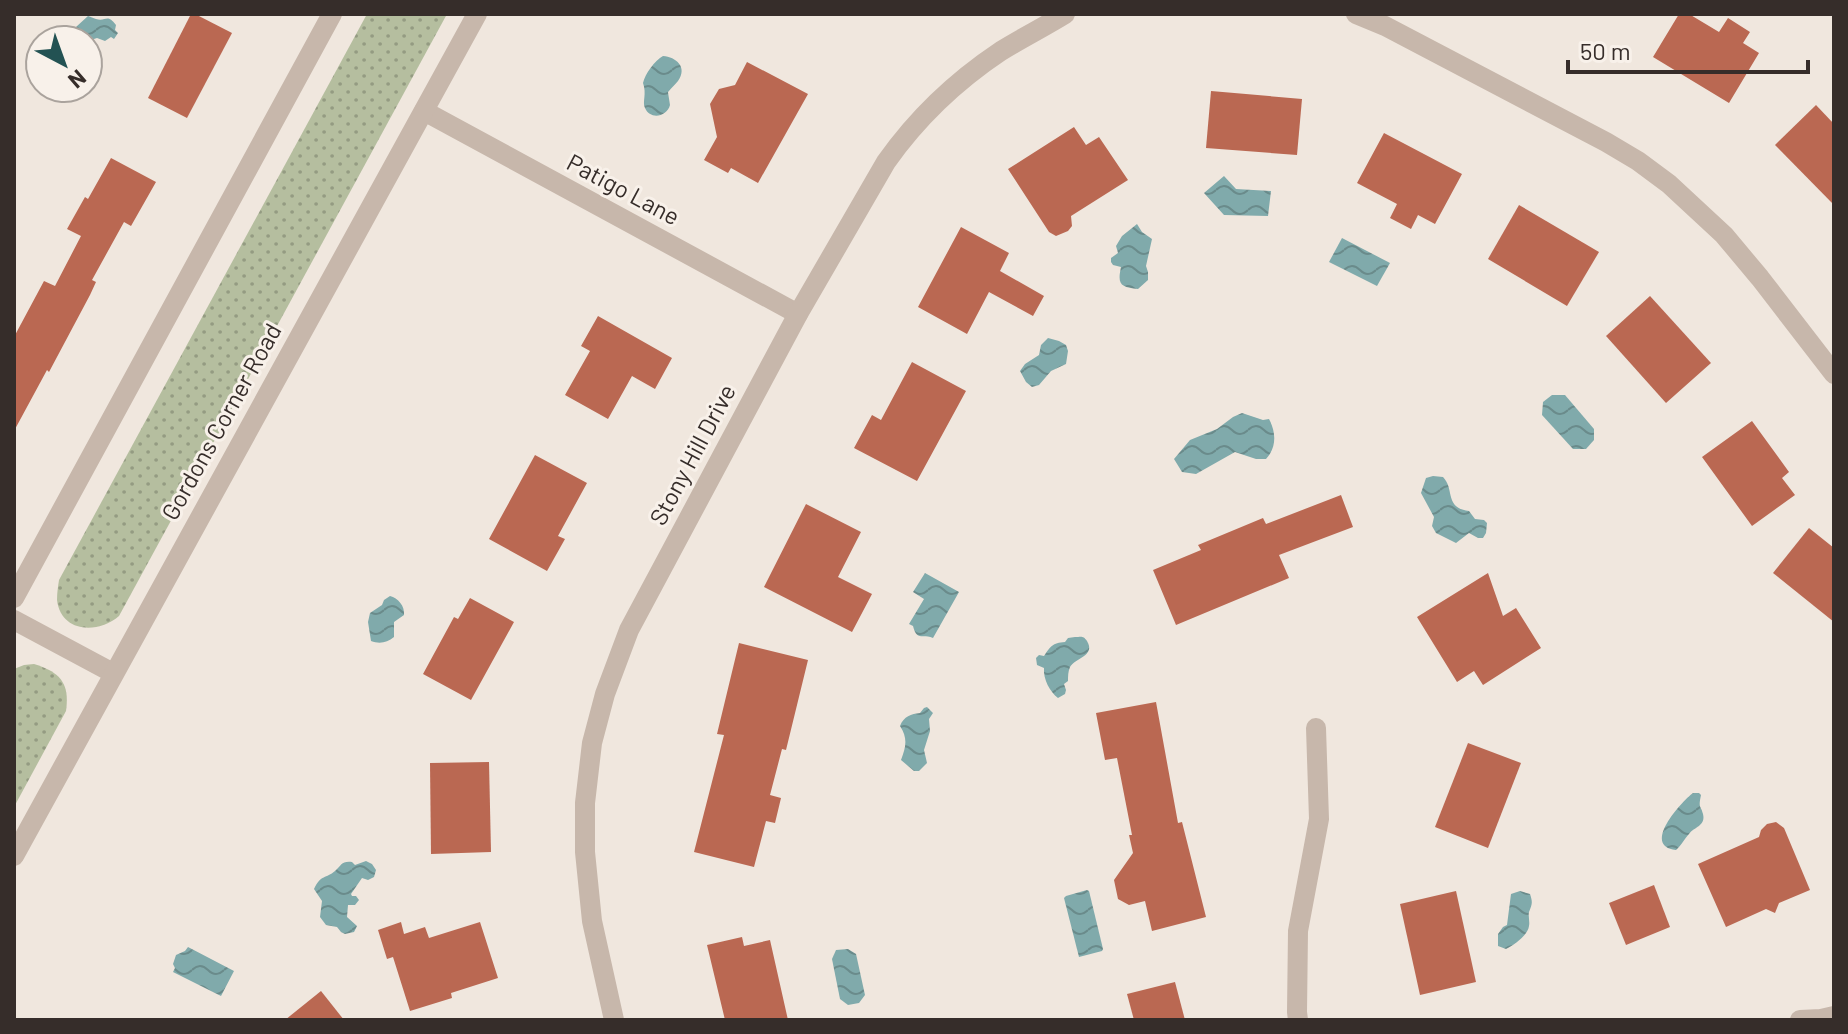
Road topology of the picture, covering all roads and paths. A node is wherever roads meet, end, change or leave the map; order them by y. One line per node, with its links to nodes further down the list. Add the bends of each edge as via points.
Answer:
1 (332, 14): 8 (street)
2 (477, 14): 5 (street, Gordons Corner Road)
3 (1065, 14): 6 (street, Stony Hill Drive, via 964,78 898,144)
4 (1356, 14): 7 (street, via 1606,142 1669,184 1724,235)
5 (424, 111): 6 (street, Patigo Lane); 10 (street, Gordons Corner Road)
6 (798, 314): 14 (street, Stony Hill Drive, via 629,630 592,743 585,855 592,921)
7 (1834, 374)
8 (14, 598)
9 (14, 620): 10 (street)
10 (113, 673): 12 (street, Gordons Corner Road)
11 (1316, 728): 15 (street, via 1319,819 1298,931)
12 (14, 856)
13 (1834, 1016): 16 (street)
14 (614, 1020)
15 (1298, 1020)
16 (1800, 1020)

